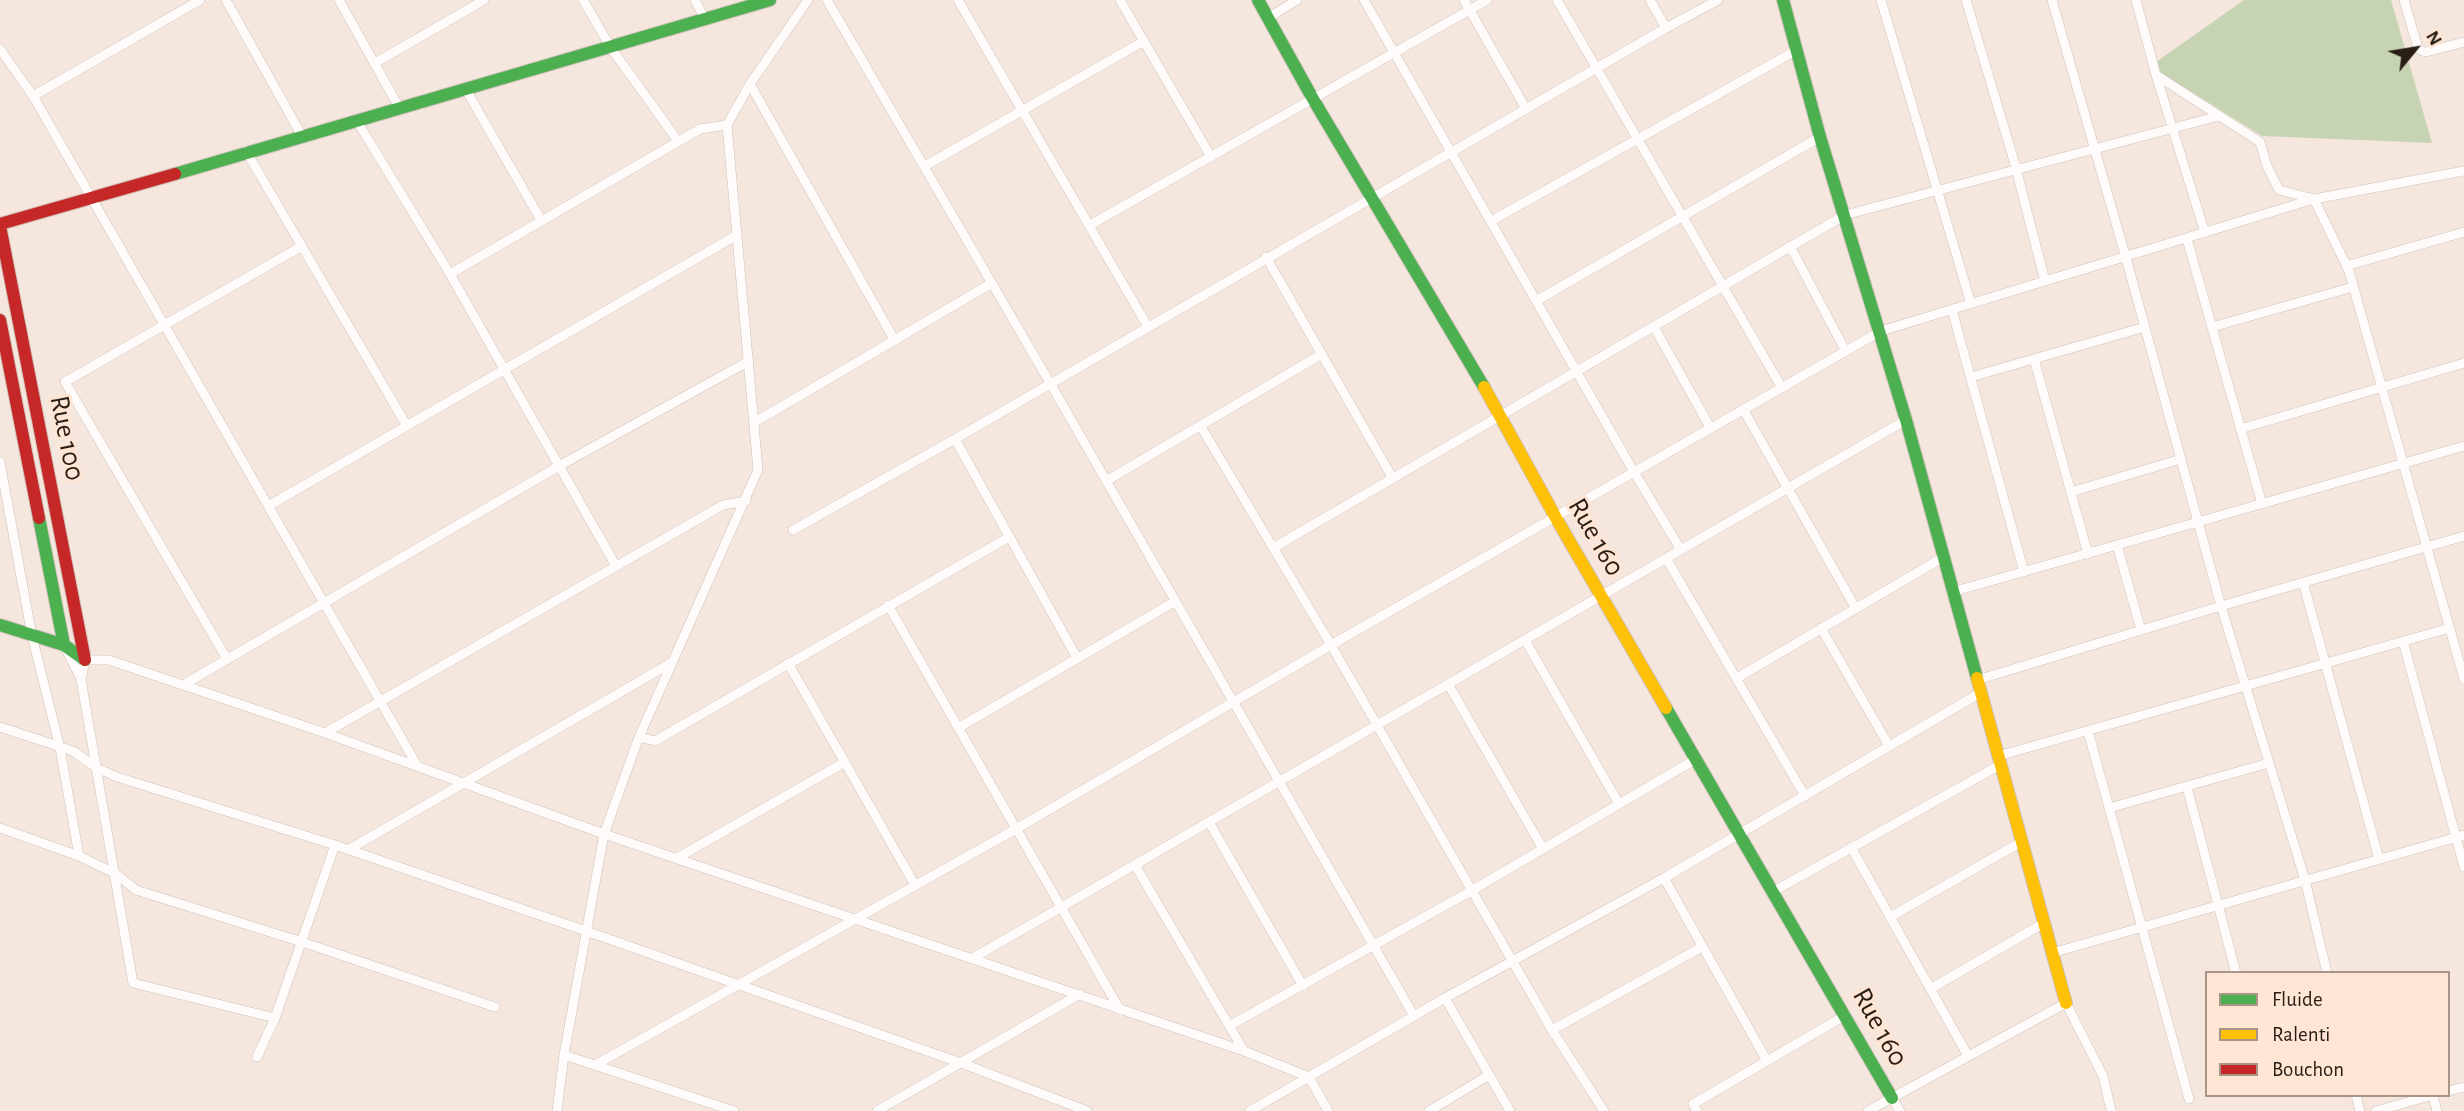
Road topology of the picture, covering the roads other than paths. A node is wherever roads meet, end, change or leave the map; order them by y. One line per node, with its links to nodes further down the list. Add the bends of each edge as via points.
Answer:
1 (200, 0): 41 (street)
2 (226, 0): 50 (street)
3 (339, 0): 36 (street)
4 (583, 0): 32 (street)
5 (695, 0): 28 (street)
6 (770, 0): 28 (street)
7 (808, 0): 39 (street)
8 (827, 0): 58 (street)
9 (958, 0): 45 (street)
10 (1120, 0): 30 (street)
11 (1258, 0): 27 (street, Rue 160)
12 (1297, 0): 27 (street)
13 (1364, 0): 35 (street)
14 (1464, 0): 26 (street)
15 (1487, 0): 26 (street)
16 (1557, 0): 37 (street)
17 (1650, 0): 29 (street)
18 (1783, 0): 34 (street)
19 (1881, 0): 61 (street)
20 (2052, 0): 54 (street)
21 (2136, 0): 38 (street)
22 (2404, 0): 31 (street, via 2417,48 2426,52)
23 (1714, 1): 29 (street)
24 (1970, 1): 59 (street)
25 (477, 2): 36 (street)
26 (1469, 10): 35 (street); 44 (street)
27 (1268, 18): 42 (street, Rue 160)
28 (705, 19): 32 (street)
29 (1666, 28): 37 (street)
30 (1144, 41): 45 (street); 57 (street)
31 (2464, 42)
32 (611, 48): 40 (street); 53 (street)
33 (0, 49): 41 (street)
34 (1797, 50): 51 (street); 52 (street)
35 (1394, 53): 42 (street); 56 (street)
36 (375, 63): 43 (street)
37 (1596, 68): 44 (street); 52 (street)
38 (2156, 75): 46 (street); 49 (street)
39 (750, 84): 48 (street); 95 (street)
40 (466, 90): 43 (street); 67 (street)
41 (33, 96): 63 (street)
42 (1313, 99): 57 (street); 62 (street, Rue 160)
43 (400, 109): 47 (street)
44 (1526, 109): 56 (street)
45 (1023, 110): 58 (street); 70 (street)
46 (2219, 116): 49 (street); 64 (street, via 2260,142 2279,190)
47 (357, 121): 50 (street); 80 (street)
48 (727, 125): 53 (street, via 700,129); 73 (street)
49 (2172, 128): 54 (street); 72 (street)
50 (302, 136): 55 (street)
51 (1820, 137): 65 (street); 66 (street)
52 (1637, 139): 66 (street); 68 (street)
53 (678, 141): 67 (street)
54 (2095, 149): 59 (street); 78 (street)
55 (246, 151): 63 (street); 75 (street)
56 (1450, 152): 62 (street); 68 (street)
57 (1211, 157): 70 (street)
58 (925, 166): 82 (street)
59 (2016, 170): 61 (street); 81 (street)
60 (2464, 171): 64 (street)
61 (1938, 191): 65 (street); 86 (street)
62 (1371, 197): 77 (street); 108 (street, Rue 160)
63 (90, 198): 69 (street); 89 (street)
64 (2314, 199): 72 (street); 79 (street)
65 (1845, 215): 76 (street); 94 (street)
66 (1682, 217): 83 (street); 85 (street)
67 (541, 220): 80 (street)
68 (1491, 221): 85 (street)
69 (0, 225): 162 (street, Rue 100)
70 (1090, 225): 90 (street)
71 (2464, 232): 79 (street)
72 (2205, 233): 74 (street)
73 (737, 235): 99 (street); 101 (street)
74 (2187, 239): 78 (street); 93 (street)
75 (302, 246): 89 (street); 112 (street)
76 (1790, 246): 83 (street); 96 (street)
77 (1266, 257): 90 (street); 97 (street)
78 (2126, 258): 81 (street); 92 (street)
79 (2346, 266): 84 (street)
80 (450, 274): 101 (street)
81 (2045, 281): 86 (street)
82 (992, 283): 95 (street); 104 (street)
83 (1722, 287): 91 (street); 106 (street)
84 (2353, 287): 93 (street); 105 (street)
85 (1536, 301): 102 (street)
86 (1971, 304): 87 (street)
87 (1952, 310): 94 (street); 103 (street)
88 (0, 320): 158 (street)
89 (164, 325): 128 (street); 161 (street, via 65,382)
90 (1148, 327): 104 (street)
91 (1654, 327): 102 (street); 113 (street)
92 (2145, 327): 98 (street); 117 (street)
93 (2212, 327): 114 (street)
94 (1881, 331): 96 (street); 109 (street)
95 (895, 341): 110 (street)
96 (1845, 351): 106 (street)
97 (1322, 354): 111 (street); 122 (street)
98 (2034, 359): 103 (street); 125 (street)
99 (748, 361): 110 (street); 120 (street)
100 (2464, 363): 105 (street)
101 (504, 369): 112 (street); 120 (street)
102 (1576, 371): 108 (street); 121 (street)
103 (1971, 377): 142 (street)
104 (1051, 383): 115 (street); 123 (street)
105 (2382, 387): 114 (street); 119 (street)
106 (1782, 388): 107 (street)
107 (1743, 409): 113 (street); 124 (street)
108 (1501, 416): 122 (street); 129 (street, Rue 160)
109 (1906, 420): 124 (street); 140 (street)
110 (755, 422): 126 (street, via 758,470)
111 (1200, 425): 123 (street); 136 (street)
112 (407, 426): 128 (street)
113 (1710, 427): 121 (street)
114 (2240, 429): 127 (street)
115 (955, 439): 131 (street); 133 (street)
116 (2464, 446): 119 (street)
117 (2181, 460): 125 (street); 130 (street)
118 (0, 462): 155 (street)
119 (2403, 463): 127 (street); 135 (street)
120 (559, 466): 141 (street); 147 (street)
121 (1634, 472): 129 (street); 137 (street)
122 (1392, 477): 136 (street)
123 (1107, 481): 146 (street)
124 (1788, 488): 137 (street); 150 (street)
125 (2071, 492): 138 (street)
126 (746, 501): 141 (street, via 723,505); 163 (street)
127 (2262, 504): 130 (street)
128 (270, 505): 147 (street)
129 (1556, 518): 145 (street, Rue 160); 159 (street)
130 (2198, 522): 134 (street); 149 (street)
131 (793, 530)
132 (2464, 536): 135 (street)
133 (1009, 537): 148 (street); 160 (street)
134 (2117, 545): 138 (street); 154 (street)
135 (2427, 546): 143 (street); 153 (street)
136 (1273, 548): 159 (street)
137 (1681, 550): 139 (street)
138 (2088, 554): 142 (street)
139 (1666, 558): 145 (street); 166 (street)
140 (1942, 558): 144 (street); 150 (street)
141 (616, 566): 173 (street)
142 (2024, 572): 144 (street)
143 (2303, 582): 149 (street); 165 (street)
144 (1952, 592): 172 (street)
145 (1601, 595): 156 (street); 183 (street, Rue 160)
146 (1174, 602): 160 (street); 174 (street)
147 (325, 603): 161 (street); 173 (street)
148 (888, 605): 164 (street); 177 (street)
149 (2221, 606): 154 (street); 171 (street)
150 (1855, 607): 152 (street)
151 (0, 625): 155 (street)
152 (1821, 628): 166 (street); 181 (street)
153 (2451, 628): 157 (street); 168 (street)
154 (2141, 630): 172 (street)
155 (32, 636): 158 (street); 182 (street)
156 (1525, 640): 169 (street); 193 (street)
157 (2403, 641): 165 (street); 200 (street)
158 (64, 645): 162 (street); 167 (street)
159 (1331, 645): 174 (street); 175 (street)
160 (1077, 658): 177 (street)
161 (227, 659): 170 (street)
162 (85, 660): 167 (street); 170 (street, via 109,660)
163 (671, 663): 180 (street); 190 (street)
164 (788, 663): 180 (street, via 655,741); 185 (street)
165 (2325, 663): 171 (street); 208 (street)
166 (1737, 678): 192 (street)
167 (81, 679): 188 (street)
168 (2464, 679)
169 (1448, 684): 175 (street); 205 (street)
170 (183, 685): 179 (street)
171 (2245, 686): 178 (street); 186 (street)
172 (1978, 687): 181 (street); 184 (street)
173 (381, 702): 179 (street); 187 (street)
174 (1233, 703): 189 (street); 197 (street)
175 (1376, 726): 189 (street); 215 (street)
176 (0, 727): 182 (street)
177 (958, 728): 197 (street)
178 (2088, 731): 184 (street); 194 (street)
179 (325, 733): 187 (street)
180 (639, 737): 198 (street)
181 (1889, 746): 192 (street)
182 (60, 748): 188 (street, via 74,751); 206 (street)
183 (1696, 759): 193 (street); 199 (street, Rue 160)
184 (1999, 761): 201 (street); 203 (street)
185 (845, 762): 207 (street); 214 (street)
186 (2269, 763): 191 (street); 213 (street)
187 (418, 767): 190 (street)
188 (97, 768): 202 (street); 211 (street)
189 (1277, 781): 195 (street); 225 (street)
190 (464, 784): 198 (street); 204 (street)
191 (2187, 787): 194 (street); 217 (street)
192 (1805, 796): 199 (street)
193 (1619, 804): 205 (street)
194 (2109, 808): 222 (street)
195 (1209, 822): 209 (street); 233 (street)
196 (0, 828): 206 (street)
197 (1016, 829): 214 (street); 218 (street)
198 (604, 834): 207 (street); 223 (street)
199 (1741, 834): 212 (street); 216 (street, Rue 160)
200 (2460, 836): 208 (street); 210 (street)
201 (2021, 842): 219 (street); 221 (street)
202 (335, 845): 204 (street); 224 (street)
203 (1851, 847): 216 (street); 219 (street)
204 (348, 849): 223 (street)
205 (1543, 849): 215 (street)
206 (79, 856): 211 (street)
207 (677, 858): 220 (street)
208 (2379, 859): 213 (street)
209 (1135, 865): 218 (street); 243 (street)
210 (2464, 867)
211 (116, 874): 224 (street, via 136,890); 242 (street, via 133,983)
212 (1664, 878): 226 (street); 229 (street)
213 (2305, 880): 217 (street); 231 (street)
214 (915, 885): 220 (street)
215 (1471, 891): 225 (street); 229 (street)
216 (1774, 891): 240 (street, Rue 160)
217 (2218, 905): 222 (street); 230 (street)
218 (1061, 908): 228 (street); 239 (street)
219 (1890, 917): 234 (street)
220 (857, 919): 228 (street); 232 (street)
221 (2044, 923): 227 (street); 234 (street)
222 (2142, 927): 227 (street); 256 (street)
223 (586, 931): 232 (street); 246 (street)
224 (302, 942): 238 (street); 242 (street)
225 (1374, 946): 233 (street); 241 (street)
226 (1702, 947): 244 (street); 249 (street)
227 (2052, 953): 237 (street)
228 (973, 958): 235 (street)
229 (1513, 961): 236 (street); 244 (street)
230 (2235, 971)
231 (2327, 971)
232 (737, 984): 250 (street); 251 (street)
233 (1303, 986): 243 (street)
234 (1930, 989): 247 (street)
235 (1080, 994): 239 (street); 250 (street)
236 (1445, 998): 241 (street); 252 (street)
237 (2066, 1003): 247 (street); 257 (street, via 2103,1076)
238 (495, 1007)
239 (1120, 1010): 245 (street)
240 (1846, 1015): 249 (street); 255 (street, Rue 160)
241 (1414, 1016): 253 (street)
242 (275, 1018): 248 (street)
243 (1228, 1026): 245 (street)
244 (1552, 1030): 266 (street)
245 (1244, 1051): 253 (street)
246 (564, 1055): 251 (street); 258 (street)
247 (1968, 1056): 255 (street)
248 (257, 1057)
249 (1767, 1061): 267 (street, via 1693,1104)
250 (961, 1063): 260 (street); 261 (street)
251 (595, 1065): 259 (street)
252 (1489, 1075): 264 (street); 265 (street)
253 (1309, 1077): 262 (street); 263 (street)
254 (2426, 1097): 270 (street)
255 (1892, 1098): 268 (street); 269 (street)
256 (2189, 1099)
257 (2111, 1110)
258 (557, 1111)
259 (734, 1111)
260 (877, 1111)
261 (1087, 1111)
262 (1250, 1111)
263 (1328, 1111)
264 (1429, 1111)
265 (1510, 1111)
266 (1604, 1111)
267 (1697, 1111)
268 (1868, 1111)
269 (1900, 1111)
270 (2376, 1111)

